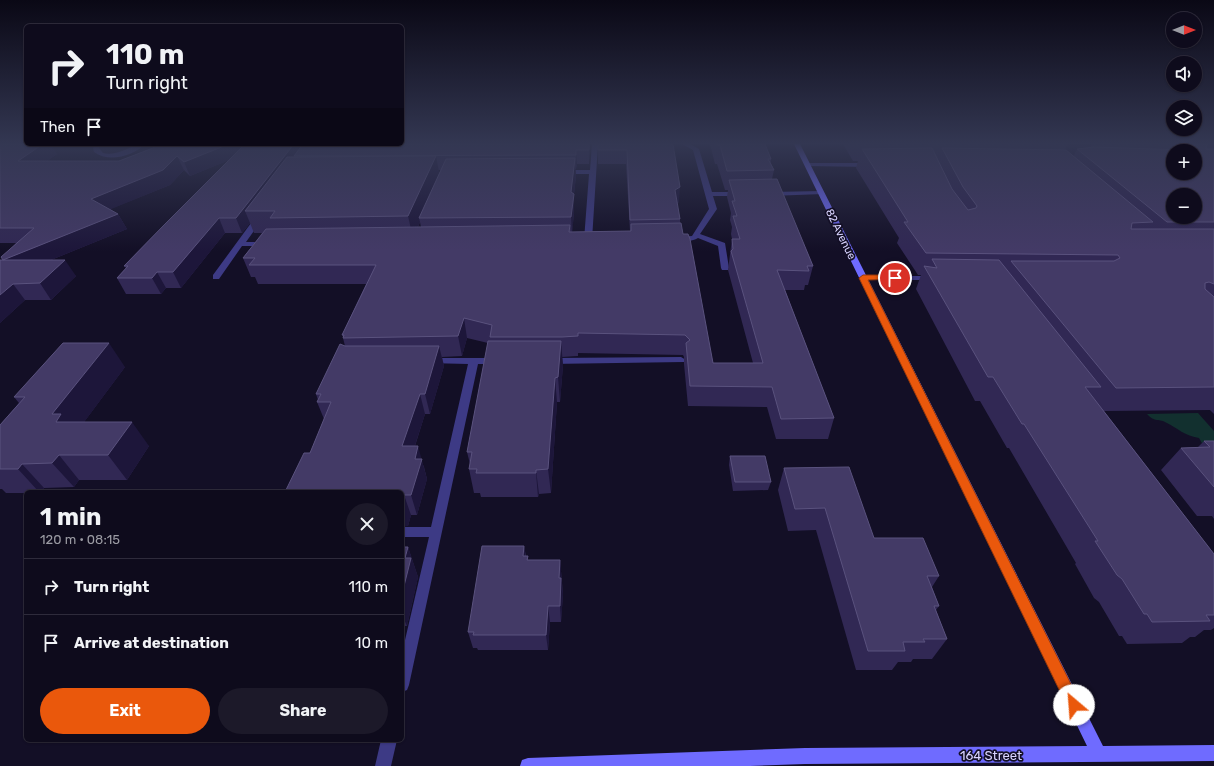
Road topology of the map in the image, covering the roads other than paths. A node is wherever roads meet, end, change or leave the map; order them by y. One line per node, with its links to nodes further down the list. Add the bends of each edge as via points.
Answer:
1 (592, 180): 11 (street)
2 (705, 180): 5 (street)
3 (814, 180): 4 (street, 82 Avenue)
4 (821, 193): 7 (street); 16 (street, 82 Avenue)
5 (709, 194): 6 (street); 9 (street, via 713,209)
6 (748, 194)
7 (764, 194)
8 (264, 212): 12 (street)
9 (696, 235): 10 (street, via 694,238); 14 (street, via 722,245)
10 (671, 239)
11 (588, 240)
12 (240, 244): 13 (street); 15 (street)
13 (272, 244)
14 (725, 268)
15 (216, 277)
16 (863, 278): 17 (street); 28 (street, 82 Avenue)
17 (940, 278)
18 (681, 360): 21 (street)
19 (474, 361): 20 (street); 22 (street); 24 (street)
20 (506, 361)
21 (538, 361)
22 (421, 362)
23 (404, 532): 24 (street)
24 (436, 532): 25 (street)
25 (404, 676)
26 (389, 742): 29 (street)
27 (1214, 753): 28 (street, 164 Street)
28 (1099, 754): 30 (street, 164 Street, via 805,756)
29 (383, 766)
30 (528, 766)

